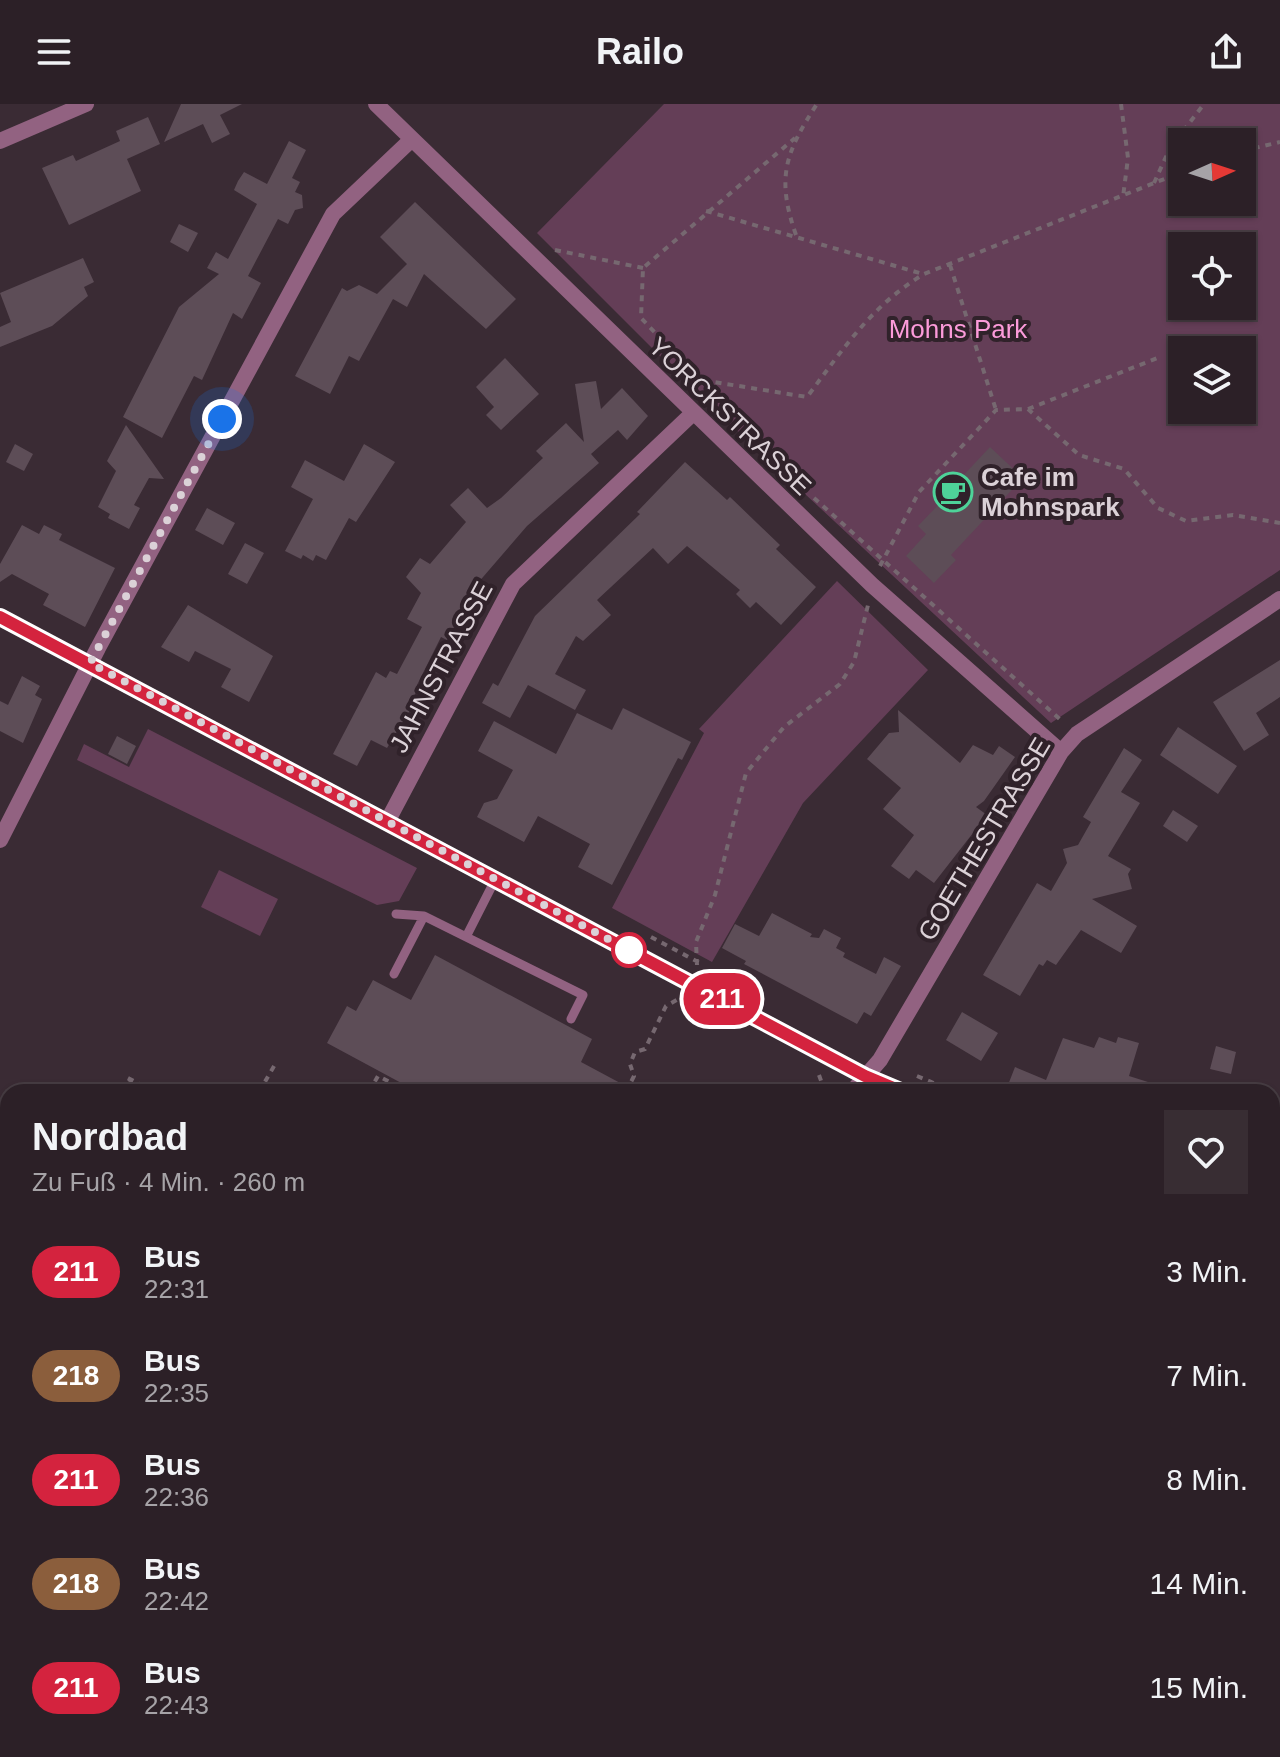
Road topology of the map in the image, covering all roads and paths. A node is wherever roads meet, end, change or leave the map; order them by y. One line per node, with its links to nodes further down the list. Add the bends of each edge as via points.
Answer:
1 (86, 104): 8 (street)
2 (376, 104): 7 (street, YORCKSTRASSE)
3 (817, 104): 6 (path)
4 (1121, 104): 13 (path, via 1128,158)
5 (1204, 104): 12 (path, via 1170,148)
6 (795, 138): 14 (path); 15 (path, via 785,165 785,202)
7 (411, 140): 16 (street, YORCKSTRASSE); 29 (street, via 333,214)
8 (0, 141)
9 (1280, 142): 10 (path)
10 (1256, 148)
11 (1168, 178): 12 (path)
12 (1154, 184): 13 (path)
13 (1123, 197): 17 (path)
14 (706, 211): 15 (path); 18 (path)
15 (796, 235): 19 (path)
16 (538, 264): 18 (path, via 556,249); 23 (street, YORCKSTRASSE)
17 (950, 265): 19 (path); 22 (path)
18 (643, 268): 19 (path, via 641,318 704,388 714,382 807,397 866,317)
19 (924, 274)
20 (1160, 357): 21 (path)
21 (1028, 409): 22 (path); 24 (path, via 1079,455 1124,469 1158,508 1186,521 1233,515)
22 (996, 410): 25 (path, via 919,492)
23 (692, 414): 26 (street, YORCKSTRASSE); 32 (street, JAHNSTRASSE, via 513,584)
24 (1280, 523)
25 (882, 561): 26 (path); 30 (path)
26 (872, 585): 31 (street, YORCKSTRASSE); 38 (path, via 854,662 840,684 784,727 746,773 715,895 696,942)
27 (1280, 599): 30 (street, GOETHESTRASSE)
28 (0, 617): 29 (street)
29 (90, 663): 32 (street); 33 (street)
30 (1077, 734): 31 (street, GOETHESTRASSE)
31 (1061, 752): 45 (street, GOETHESTRASSE, via 880,1060)
32 (387, 822): 34 (street)
33 (0, 840)
34 (496, 878): 37 (lane); 45 (street)
35 (396, 914): 36 (lane)
36 (424, 916): 37 (lane); 39 (lane)
37 (467, 935): 41 (lane, via 583,995)
38 (698, 962)
39 (394, 974)
40 (678, 1002): 49 (path, via 666,1006 645,1049 635,1052)
41 (571, 1019)
42 (277, 1061): 46 (path)
43 (815, 1070): 50 (path)
44 (912, 1074): 53 (path)
45 (865, 1076): 51 (street, GOETHESTRASSE); 52 (street)
46 (264, 1084)
47 (374, 1084): 48 (path, via 378,1076)
48 (394, 1084)
49 (630, 1084)
50 (821, 1084)
51 (858, 1084)
52 (884, 1084)
53 (936, 1084)

